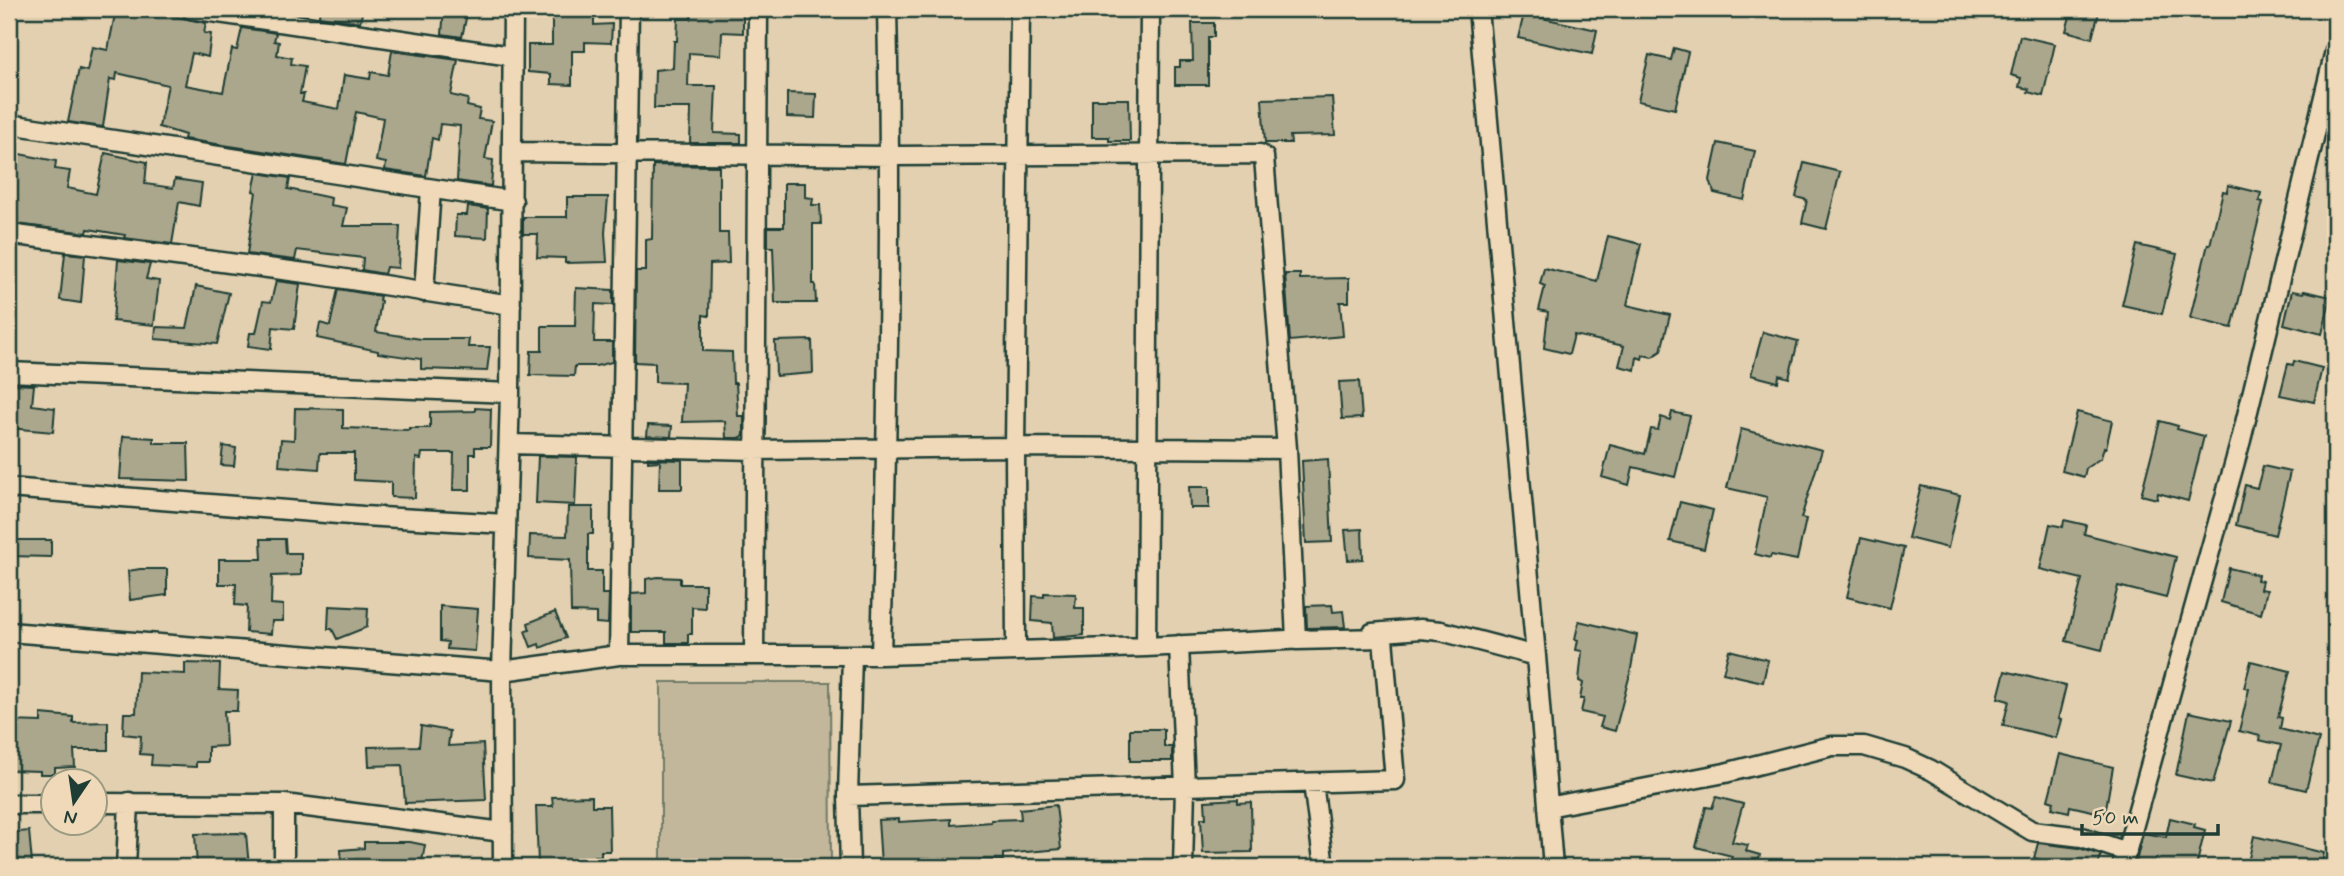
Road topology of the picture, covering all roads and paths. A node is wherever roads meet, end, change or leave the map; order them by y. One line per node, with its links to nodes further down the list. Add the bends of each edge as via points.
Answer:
1 (191, 9): 10 (street)
2 (513, 9): 10 (street)
3 (629, 9): 13 (street)
4 (758, 9): 15 (street)
5 (887, 9): 16 (street)
6 (1020, 9): 17 (street)
7 (1150, 9): 14 (street)
8 (1478, 9): 43 (street)
9 (2335, 51): 55 (street, via 2241,440)
10 (512, 56): 12 (street)
11 (9, 124): 18 (street)
12 (513, 152): 13 (street); 19 (street)
13 (628, 153): 15 (street); 26 (street)
14 (1151, 155): 17 (street); 29 (street); 30 (street, via 1260,153 1264,157)
15 (757, 156): 16 (street); 31 (street)
16 (890, 156): 17 (street); 28 (street)
17 (1020, 156): 27 (street)
18 (430, 189): 19 (street); 21 (street)
19 (513, 201): 22 (street)
20 (9, 234): 21 (street)
21 (425, 292): 22 (street)
22 (511, 305): 24 (street)
23 (9, 372): 24 (street)
24 (510, 393): 25 (street)
25 (509, 444): 26 (street); 33 (street)
26 (622, 446): 31 (street); 40 (street)
27 (1015, 447): 28 (street); 29 (street); 38 (street)
28 (887, 448): 31 (street); 42 (street)
29 (1147, 448): 30 (street); 37 (street)
30 (1287, 449): 35 (street)
31 (754, 450): 39 (street)
32 (9, 488): 33 (street)
33 (506, 524): 44 (street)
34 (9, 632): 44 (street)
35 (1296, 640): 36 (street); 43 (street, via 1420,629); 45 (street, via 1383,638 1395,780)
36 (1179, 645): 37 (street); 46 (street)
37 (1146, 648): 38 (street)
38 (1016, 650): 42 (street)
39 (754, 654): 40 (street); 41 (street)
40 (619, 655): 44 (street)
41 (852, 655): 42 (street); 47 (street)
42 (881, 655)
43 (1536, 656): 53 (street)
44 (502, 671): 54 (street)
45 (1313, 783): 46 (street); 61 (street)
46 (1185, 787): 47 (street); 60 (street)
47 (848, 796): 59 (street)
48 (129, 802): 49 (street); 52 (street); 56 (street)
49 (108, 803)
50 (9, 804): 51 (street)
51 (38, 804)
52 (284, 804): 54 (street); 57 (street)
53 (1548, 807): 55 (street, via 1725,773 1832,746 1864,746 1931,770 2032,831 2082,837); 62 (street)
54 (503, 832): 58 (street)
55 (2125, 859)
56 (126, 867)
57 (284, 867)
58 (503, 867)
59 (850, 867)
60 (1183, 867)
61 (1324, 867)
62 (1553, 867)

